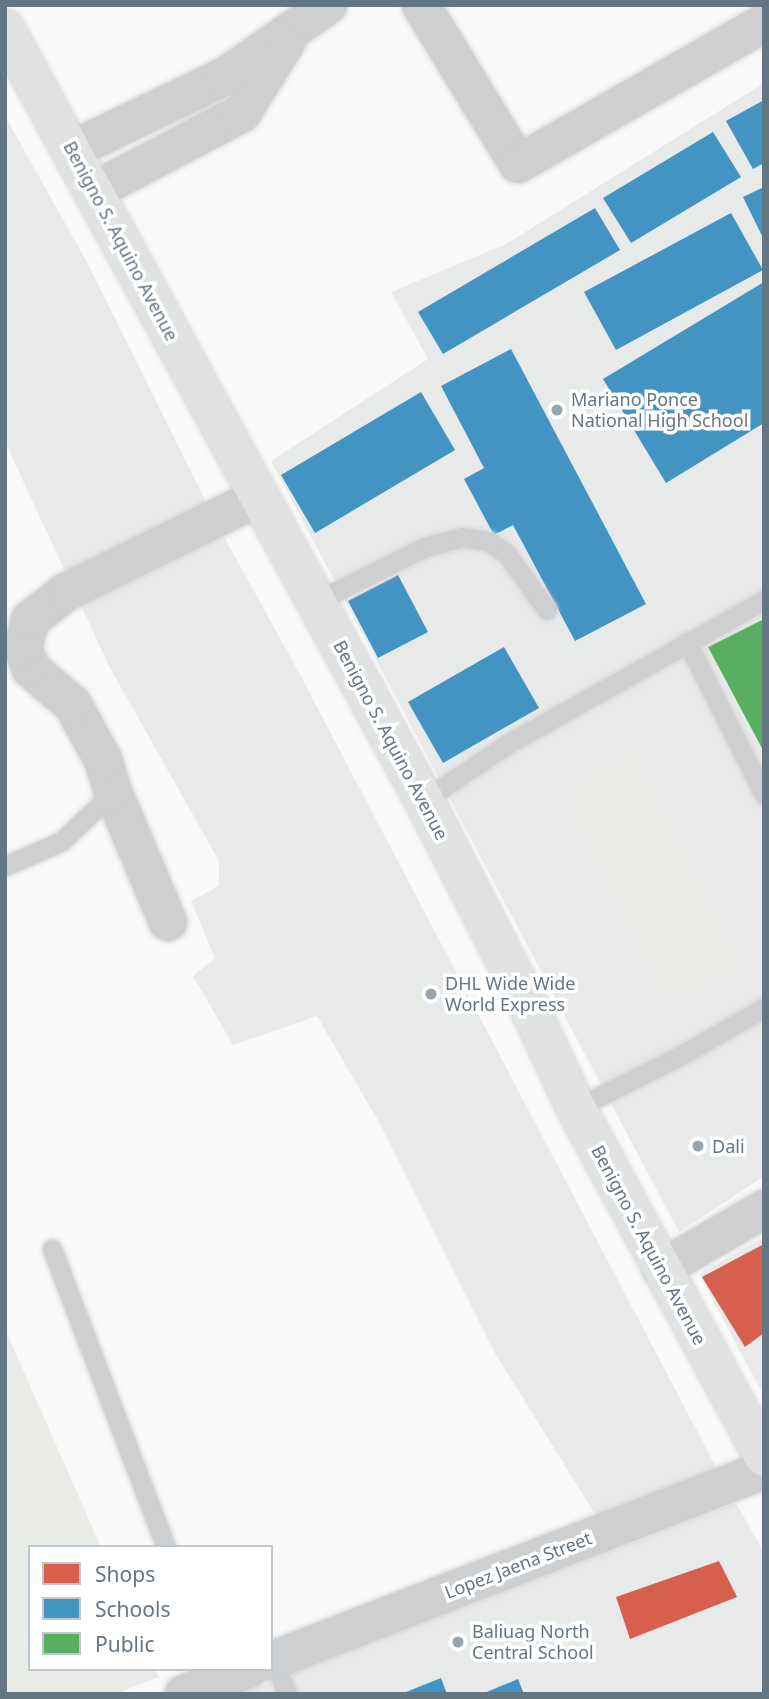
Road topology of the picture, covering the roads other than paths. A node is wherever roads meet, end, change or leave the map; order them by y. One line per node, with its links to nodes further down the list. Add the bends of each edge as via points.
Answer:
1 (328, 5): 4 (street)
2 (421, 5): 3 (street, via 518,164)
3 (764, 23)
4 (296, 26): 6 (street, via 226,76); 7 (street, via 242,113)
5 (5, 29): 6 (main road, Benigno S. Aquino Avenue)
6 (72, 150): 7 (main road, Benigno S. Aquino Avenue)
7 (94, 191): 8 (main road, Benigno S. Aquino Avenue)
8 (257, 498): 10 (main road, Benigno S. Aquino Avenue); 13 (street, via 66,592 30,620 23,647 31,669 72,705 103,760)
9 (764, 600): 12 (lane)
10 (317, 601): 11 (lane, via 425,547 462,537 488,541 506,553); 15 (main road, Benigno S. Aquino Avenue)
11 (547, 610)
12 (687, 642): 14 (lane); 15 (lane, via 511,742)
13 (113, 792): 16 (lane, via 62,841); 17 (street)
14 (764, 794)
15 (424, 800): 19 (main road, Benigno S. Aquino Avenue)
16 (5, 866)
17 (168, 922)
18 (764, 1008): 19 (lane)
19 (576, 1108): 22 (main road, Benigno S. Aquino Avenue)
20 (764, 1209): 22 (street)
21 (52, 1249): 25 (lane)
22 (661, 1269): 23 (main road, Benigno S. Aquino Avenue)
23 (764, 1457)
24 (764, 1470): 26 (street, Lopez Jaena Street)
25 (165, 1545)
26 (273, 1663)

